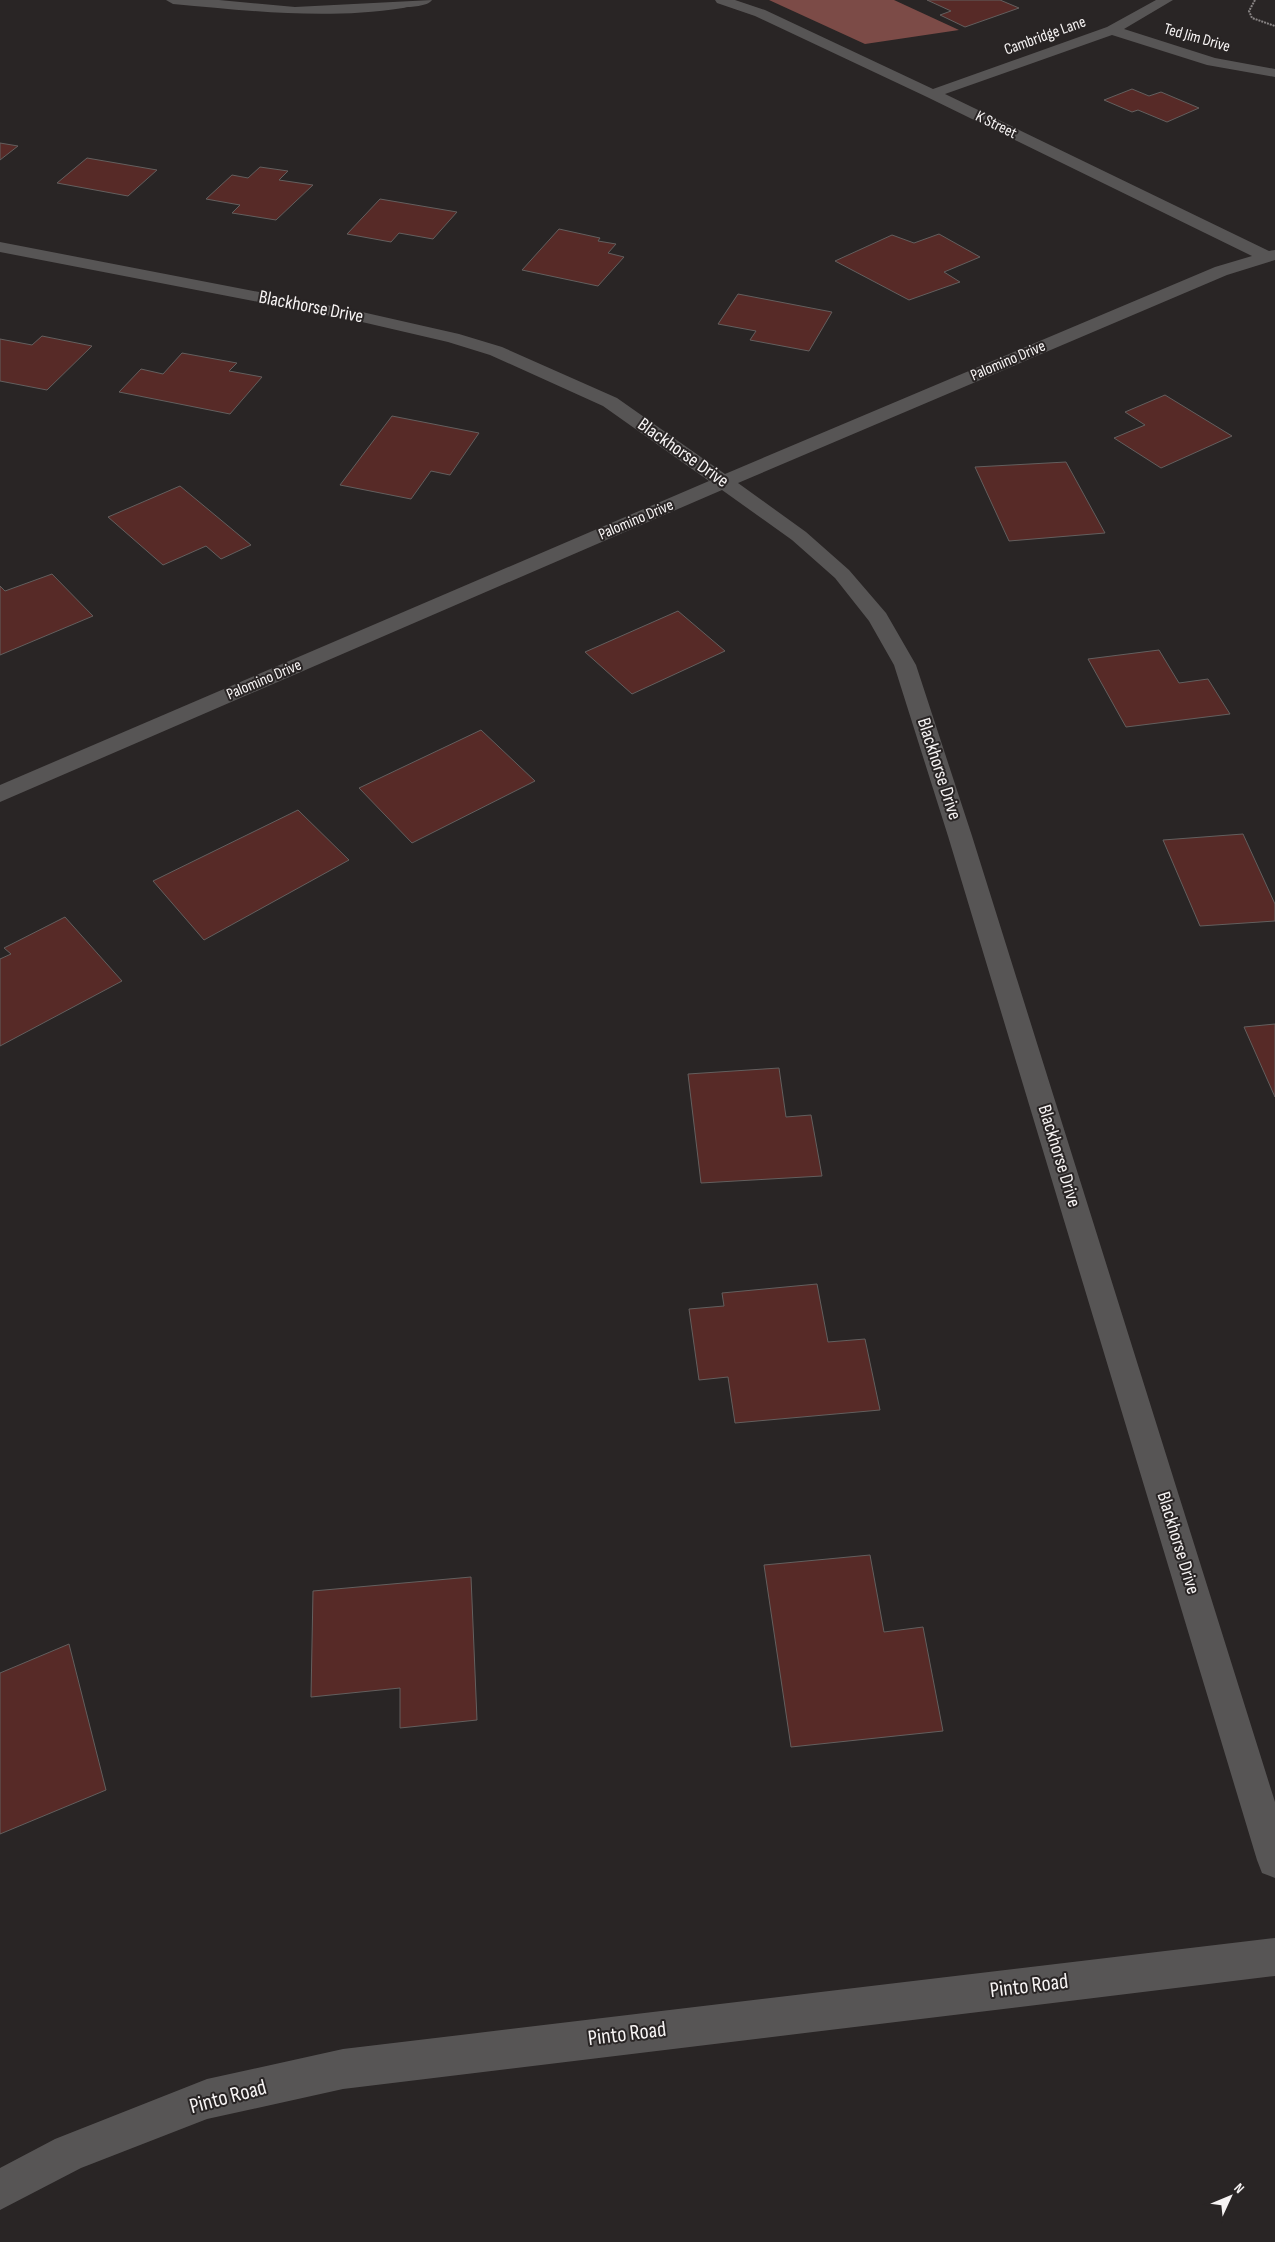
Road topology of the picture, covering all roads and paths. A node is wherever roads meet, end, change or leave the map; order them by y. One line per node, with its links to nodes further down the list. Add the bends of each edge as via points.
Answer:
1 (173, 0): 2 (street, via 295,11 380,7)
2 (426, 0)
3 (722, 0): 11 (street, K Street, via 760,13)
4 (1166, 0): 7 (street, Cambridge Lane)
5 (1255, 0): 8 (path, via 1249,11 1252,18)
6 (1132, 4): 7 (street)
7 (1149, 10): 9 (street, Cambridge Lane)
8 (1275, 26)
9 (1112, 30): 10 (street, Ted Jim Drive, via 1197,58); 11 (street, Cambridge Lane)
10 (1275, 73)
11 (932, 94): 13 (street, K Street)
12 (0, 247): 14 (street, Blackhorse Drive, via 362,317 496,351 610,402)
13 (1271, 256): 14 (street, Palomino Drive, via 1221,271)
14 (724, 482): 15 (street, Palomino Drive); 16 (street, Blackhorse Drive, via 799,536 842,574 878,618 905,665)
15 (0, 794)
16 (1275, 1860)
17 (1275, 1957): 18 (street, Pinto Road, via 343,2069 207,2099 69,2153)
18 (0, 2190)

